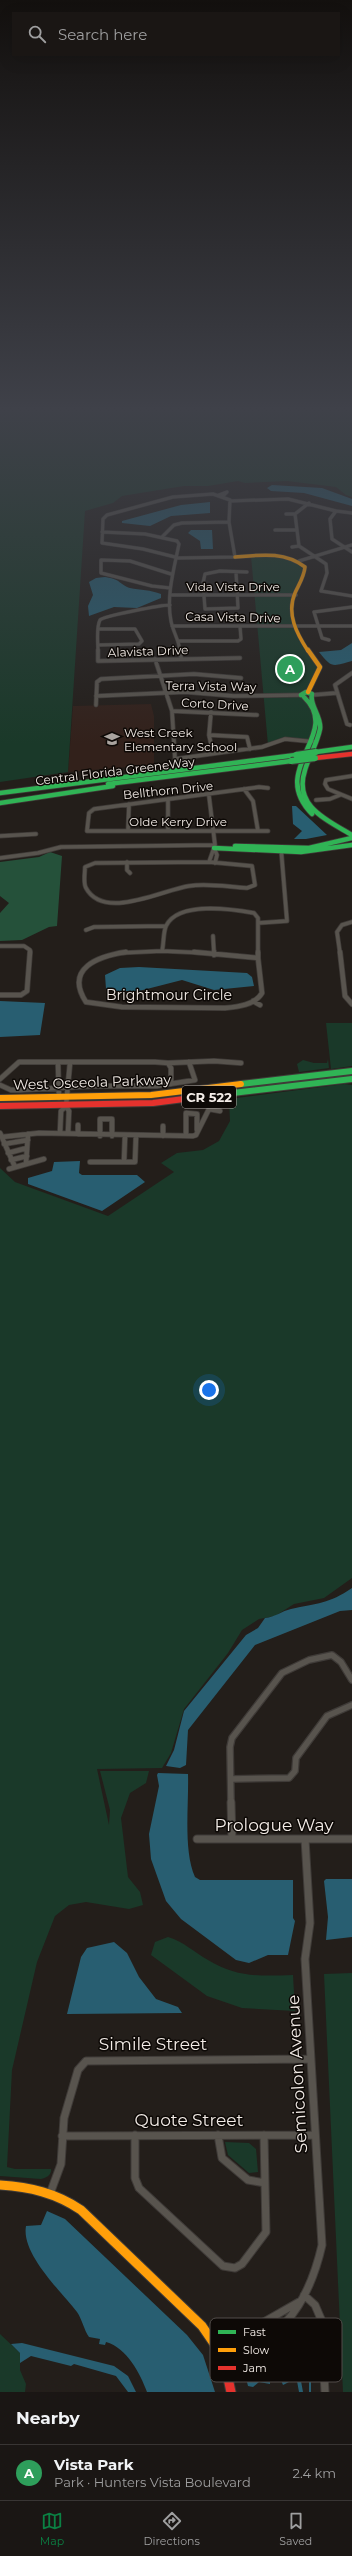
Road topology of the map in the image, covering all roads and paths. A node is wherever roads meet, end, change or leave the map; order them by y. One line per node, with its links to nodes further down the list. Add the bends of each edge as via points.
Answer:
1 (103, 521): 7 (street)
2 (295, 521): 6 (street)
3 (330, 521): 12 (street, via 331,536)
4 (229, 522): 8 (street, via 182,523 171,528); 15 (street)
5 (275, 530): 6 (street)
6 (296, 530): 11 (street)
7 (102, 532): 8 (street); 16 (street, via 104,544 143,549)
8 (162, 537): 16 (street, via 179,544)
9 (352, 545): 12 (street)
10 (292, 546): 11 (street)
11 (299, 546): 14 (street)
12 (343, 548): 13 (street); 14 (street)
13 (352, 552)
14 (316, 556): 17 (street); 26 (street, via 326,564 327,569 321,591)
15 (235, 557): 16 (street); 17 (main road, via 278,556)
16 (175, 558): 20 (street)
17 (299, 561): 25 (main road, via 305,567 305,572)
18 (236, 572): 19 (street); 23 (street, via 205,574); 24 (street)
19 (247, 572)
20 (171, 574): 21 (street); 21 (street, via 130,561 101,560 101,572 120,575 150,587)
21 (170, 588): 22 (street)
22 (170, 595): 23 (street, Vida Vista Drive); 27 (street)
23 (204, 595): 24 (street, Vida Vista Drive); 24 (street, via 205,609 211,610 237,609)
24 (238, 595): 25 (street, Vida Vista Drive)
25 (296, 595): 33 (main road, via 291,608)
26 (352, 596)
27 (170, 605): 29 (street); 34 (street, Alavista Drive, via 107,615 99,622)
28 (352, 607): 31 (street, via 315,611)
29 (172, 626): 30 (street, Casa Vista Drive); 36 (street)
30 (240, 626): 33 (street, Casa Vista Drive); 36 (street, via 241,639 238,641)
31 (317, 626): 32 (street, Casa Vista Drive); 33 (street, Casa Vista Drive); 35 (street, via 322,638)
32 (352, 626)
33 (294, 627): 46 (main road, via 320,667)
34 (99, 629): 37 (street, Alavista Drive); 37 (street, via 135,629 138,630 142,641 139,644)
35 (329, 640)
36 (178, 641): 38 (street)
37 (98, 645): 40 (street, Alavista Drive, via 98,661 101,662)
38 (181, 658): 39 (street, Alavista Drive); 40 (street, Alavista Drive)
39 (240, 658)
40 (155, 659): 42 (street)
41 (352, 673): 45 (street, via 335,685)
42 (160, 676): 43 (street, via 194,674); 44 (street); 47 (street, via 101,679 98,680)
43 (241, 678)
44 (166, 693): 46 (street, Terra Vista Way, via 196,692 246,697); 47 (street, Terra Vista Way); 49 (street)
45 (336, 693): 46 (street, Terra Vista Way); 51 (street)
46 (307, 695): 56 (main road, via 317,717)
47 (96, 696): 48 (street)
48 (96, 705)
49 (172, 711): 50 (street, Corto Drive); 59 (street, via 171,730 175,759)
50 (211, 712): 53 (street, Corto Drive); 55 (street)
51 (346, 714): 52 (street); 54 (street, via 347,724)
52 (352, 714)
53 (257, 715)
54 (350, 725)
55 (209, 735): 58 (street, via 247,737); 59 (street)
56 (314, 742): 58 (street, via 285,739); 86 (main road, via 296,778 299,801 312,814)
57 (352, 747): 61 (main road, Central Florida GreeneWay)
58 (250, 749): 59 (street)
59 (213, 753)
60 (352, 754): 61 (main road, Central Florida GreeneWay)
61 (315, 755): 62 (main road, Central Florida GreeneWay, bridge)
62 (293, 758): 63 (main road, Central Florida GreeneWay); 65 (main road, Central Florida GreeneWay)
63 (169, 771): 66 (main road); 69 (main road, Central Florida GreeneWay)
64 (352, 776): 70 (street, via 326,780 328,789)
65 (156, 779): 72 (main road, Central Florida GreeneWay); 76 (main road)
66 (0, 788)
67 (268, 788): 68 (street, Bellthorn Drive)
68 (244, 789): 71 (street, Bellthorn Drive); 82 (street, via 253,801)
69 (0, 793)
70 (340, 795): 74 (street); 75 (street)
71 (209, 796): 73 (street, Bellthorn Drive); 81 (street)
72 (0, 798)
73 (168, 799): 77 (street, Bellthorn Drive); 80 (street)
74 (352, 799)
75 (316, 800)
76 (0, 804)
77 (129, 804): 78 (street, Bellthorn Drive, via 90,811); 79 (street)
78 (87, 831): 79 (street, Olde Kerry Drive)
79 (128, 831): 80 (street, Olde Kerry Drive)
80 (168, 831): 81 (street, Olde Kerry Drive)
81 (214, 831): 82 (street, Olde Kerry Drive); 87 (street)
82 (258, 831): 83 (street, Olde Kerry Drive)
83 (268, 831)
84 (36, 834): 85 (street)
85 (0, 836)
86 (352, 839): 88 (main road)
87 (215, 847): 88 (main road); 89 (street, via 61,847); 91 (street); 92 (street)
88 (281, 851): 97 (street, via 287,921)
89 (0, 858)
90 (127, 862): 91 (street); 93 (street, via 127,870); 94 (street, via 95,862 85,867 85,887)
91 (210, 862): 92 (street)
92 (215, 863): 94 (street, via 252,866 255,885 247,888 190,886 161,892 134,902 106,902)
93 (130, 873)
94 (93, 897): 95 (street)
95 (86, 901)
96 (352, 922): 110 (street, via 342,925 337,932 345,996)
97 (258, 923): 98 (street, via 258,918 254,914 206,910 181,913 171,919); 104 (street)
98 (166, 926): 99 (street, via 94,927); 102 (street)
99 (86, 930)
100 (212, 936): 103 (street, via 215,941)
101 (0, 946): 107 (street, via 24,946 30,950 27,991 21,995)
102 (162, 951): 103 (street); 106 (street, via 119,952)
103 (214, 955): 104 (street)
104 (258, 958): 108 (street, via 263,988)
105 (86, 959): 106 (street)
106 (91, 961): 109 (street, Brightmour Circle, via 82,969 79,979 79,993)
107 (0, 995)
108 (253, 1001): 109 (street, Brightmour Circle, via 227,1008 115,1008); 112 (street)
109 (86, 1002): 111 (street)
110 (352, 1004)
111 (81, 1005)
112 (260, 1005)
113 (189, 1062): 116 (street); 117 (street); 121 (street, via 195,1080)
114 (58, 1063): 115 (street); 119 (street, via 19,1062); 123 (street)
115 (70, 1063): 116 (street); 124 (street)
116 (168, 1063): 121 (street, via 171,1068)
117 (241, 1063)
118 (352, 1071): 126 (main road, West Osceola Parkway / CR 522, via 170,1093)
119 (0, 1079)
120 (352, 1079): 126 (main road, West Osceola Parkway / CR 522, via 173,1101)
121 (171, 1084): 124 (street)
122 (0, 1085): 123 (street, via 12,1090 47,1090)
123 (59, 1087): 124 (street); 126 (street)
124 (67, 1087): 126 (street)
125 (0, 1098): 126 (main road, West Osceola Parkway / CR 522)
126 (64, 1100): 127 (main road, West Osceola Parkway / CR 522); 129 (street); 130 (street, via 69,1111)
127 (0, 1106)
128 (220, 1111): 133 (street, via 209,1109)
129 (60, 1123): 130 (street); 134 (street)
130 (69, 1124): 135 (street)
131 (78, 1125): 137 (street)
132 (163, 1126): 143 (street)
133 (197, 1132): 144 (street, via 196,1135); 144 (street, via 197,1114 186,1113)
134 (60, 1133): 135 (street); 136 (street)
135 (68, 1133): 137 (street)
136 (28, 1134): 138 (street); 145 (street)
137 (78, 1134): 139 (street)
138 (1, 1135): 146 (street)
139 (100, 1136): 140 (street); 140 (street, via 100,1119 112,1119)
140 (112, 1136): 141 (street)
141 (125, 1136): 142 (street); 153 (street)
142 (136, 1136): 143 (street); 153 (street, via 136,1162)
143 (163, 1136): 144 (street)
144 (186, 1136)
145 (28, 1140): 146 (street); 147 (street)
146 (4, 1144): 148 (street)
147 (27, 1148): 148 (street); 149 (street)
148 (8, 1153): 151 (street)
149 (27, 1156): 151 (street); 154 (street)
150 (44, 1159): 154 (street)
151 (11, 1160): 155 (street)
152 (90, 1162): 153 (street)
153 (124, 1162)
154 (26, 1164): 155 (street)
155 (15, 1168): 156 (street)
156 (9, 1169)
157 (352, 1680): 159 (street, via 340,1660 332,1655 322,1656 285,1670 232,1738)
158 (352, 1705): 159 (street, via 327,1716 296,1758 295,1771 289,1778)
159 (231, 1779): 161 (street)
160 (197, 1839): 161 (street, Prologue Way)
161 (232, 1839): 162 (street, Prologue Way)
162 (306, 1839): 163 (street, Prologue Way); 164 (street, Semicolon Avenue, via 310,1923 306,1959)
163 (352, 1839)
164 (311, 2059): 168 (street, Semicolon Avenue); 169 (street, Simile Street, via 88,2060 78,2070 64,2118)
165 (135, 2135): 166 (street, Quote Street); 169 (street, Quote Street); 170 (street, via 135,2178 139,2188 227,2267 235,2268 242,2264 266,2232)
166 (218, 2135): 167 (street, Quote Street); 170 (street, via 222,2158 248,2180)
167 (264, 2135): 168 (street, Quote Street); 170 (street)
168 (315, 2135): 173 (street, Semicolon Avenue, via 322,2245 316,2271)
169 (62, 2136): 172 (street, Simile Street, via 62,2159)
170 (265, 2183)
171 (0, 2185): 172 (main road, via 28,2186)
172 (51, 2191): 178 (main road, via 81,2210 194,2318)
173 (304, 2295): 174 (street, Semicolon Avenue); 177 (street, via 316,2306)
174 (299, 2302): 175 (street, Semicolon Avenue); 176 (street, Semicolon Avenue)
175 (271, 2318)
176 (291, 2318)
177 (321, 2318)
178 (210, 2338)
179 (229, 2382): 181 (main road)
180 (324, 2382): 182 (street)
181 (231, 2392)
182 (325, 2392)

